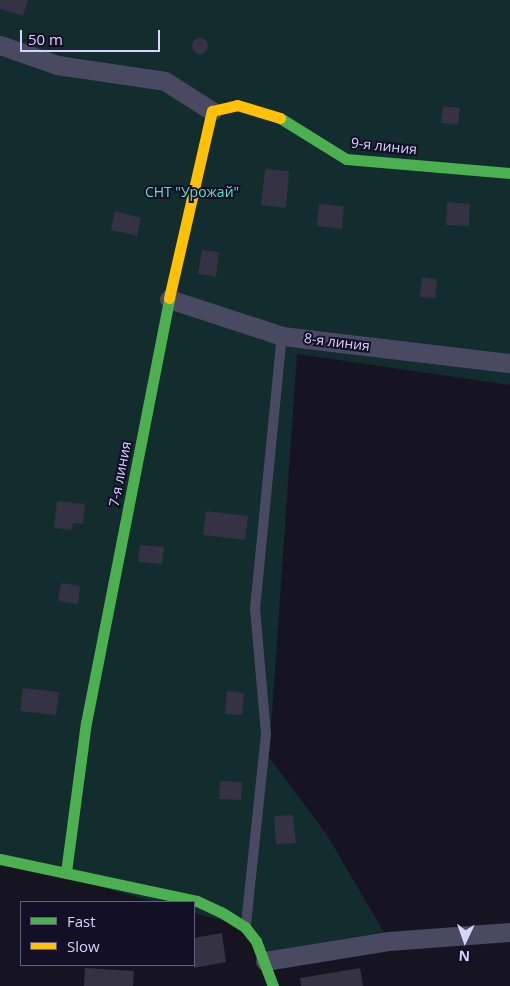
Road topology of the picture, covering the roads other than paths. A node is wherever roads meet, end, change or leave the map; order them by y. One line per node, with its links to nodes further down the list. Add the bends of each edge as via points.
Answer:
1 (0, 45): 2 (street, via 57,65 165,81)
2 (212, 111): 3 (street, 9-я линия, via 237,105 291,122 346,159); 4 (street, 7-я линия)
3 (510, 173)
4 (169, 299): 5 (street, 8-я линия); 8 (street, 7-я линия, via 86,723)
5 (282, 336): 6 (street, 8-я линия); 9 (lane, via 255,609 266,734)
6 (510, 363)
7 (0, 858): 8 (street)
8 (66, 872): 9 (street, via 197,901)
9 (245, 927): 11 (street)
10 (510, 932): 11 (street, via 389,941)
11 (265, 961): 12 (street)
12 (274, 986)

